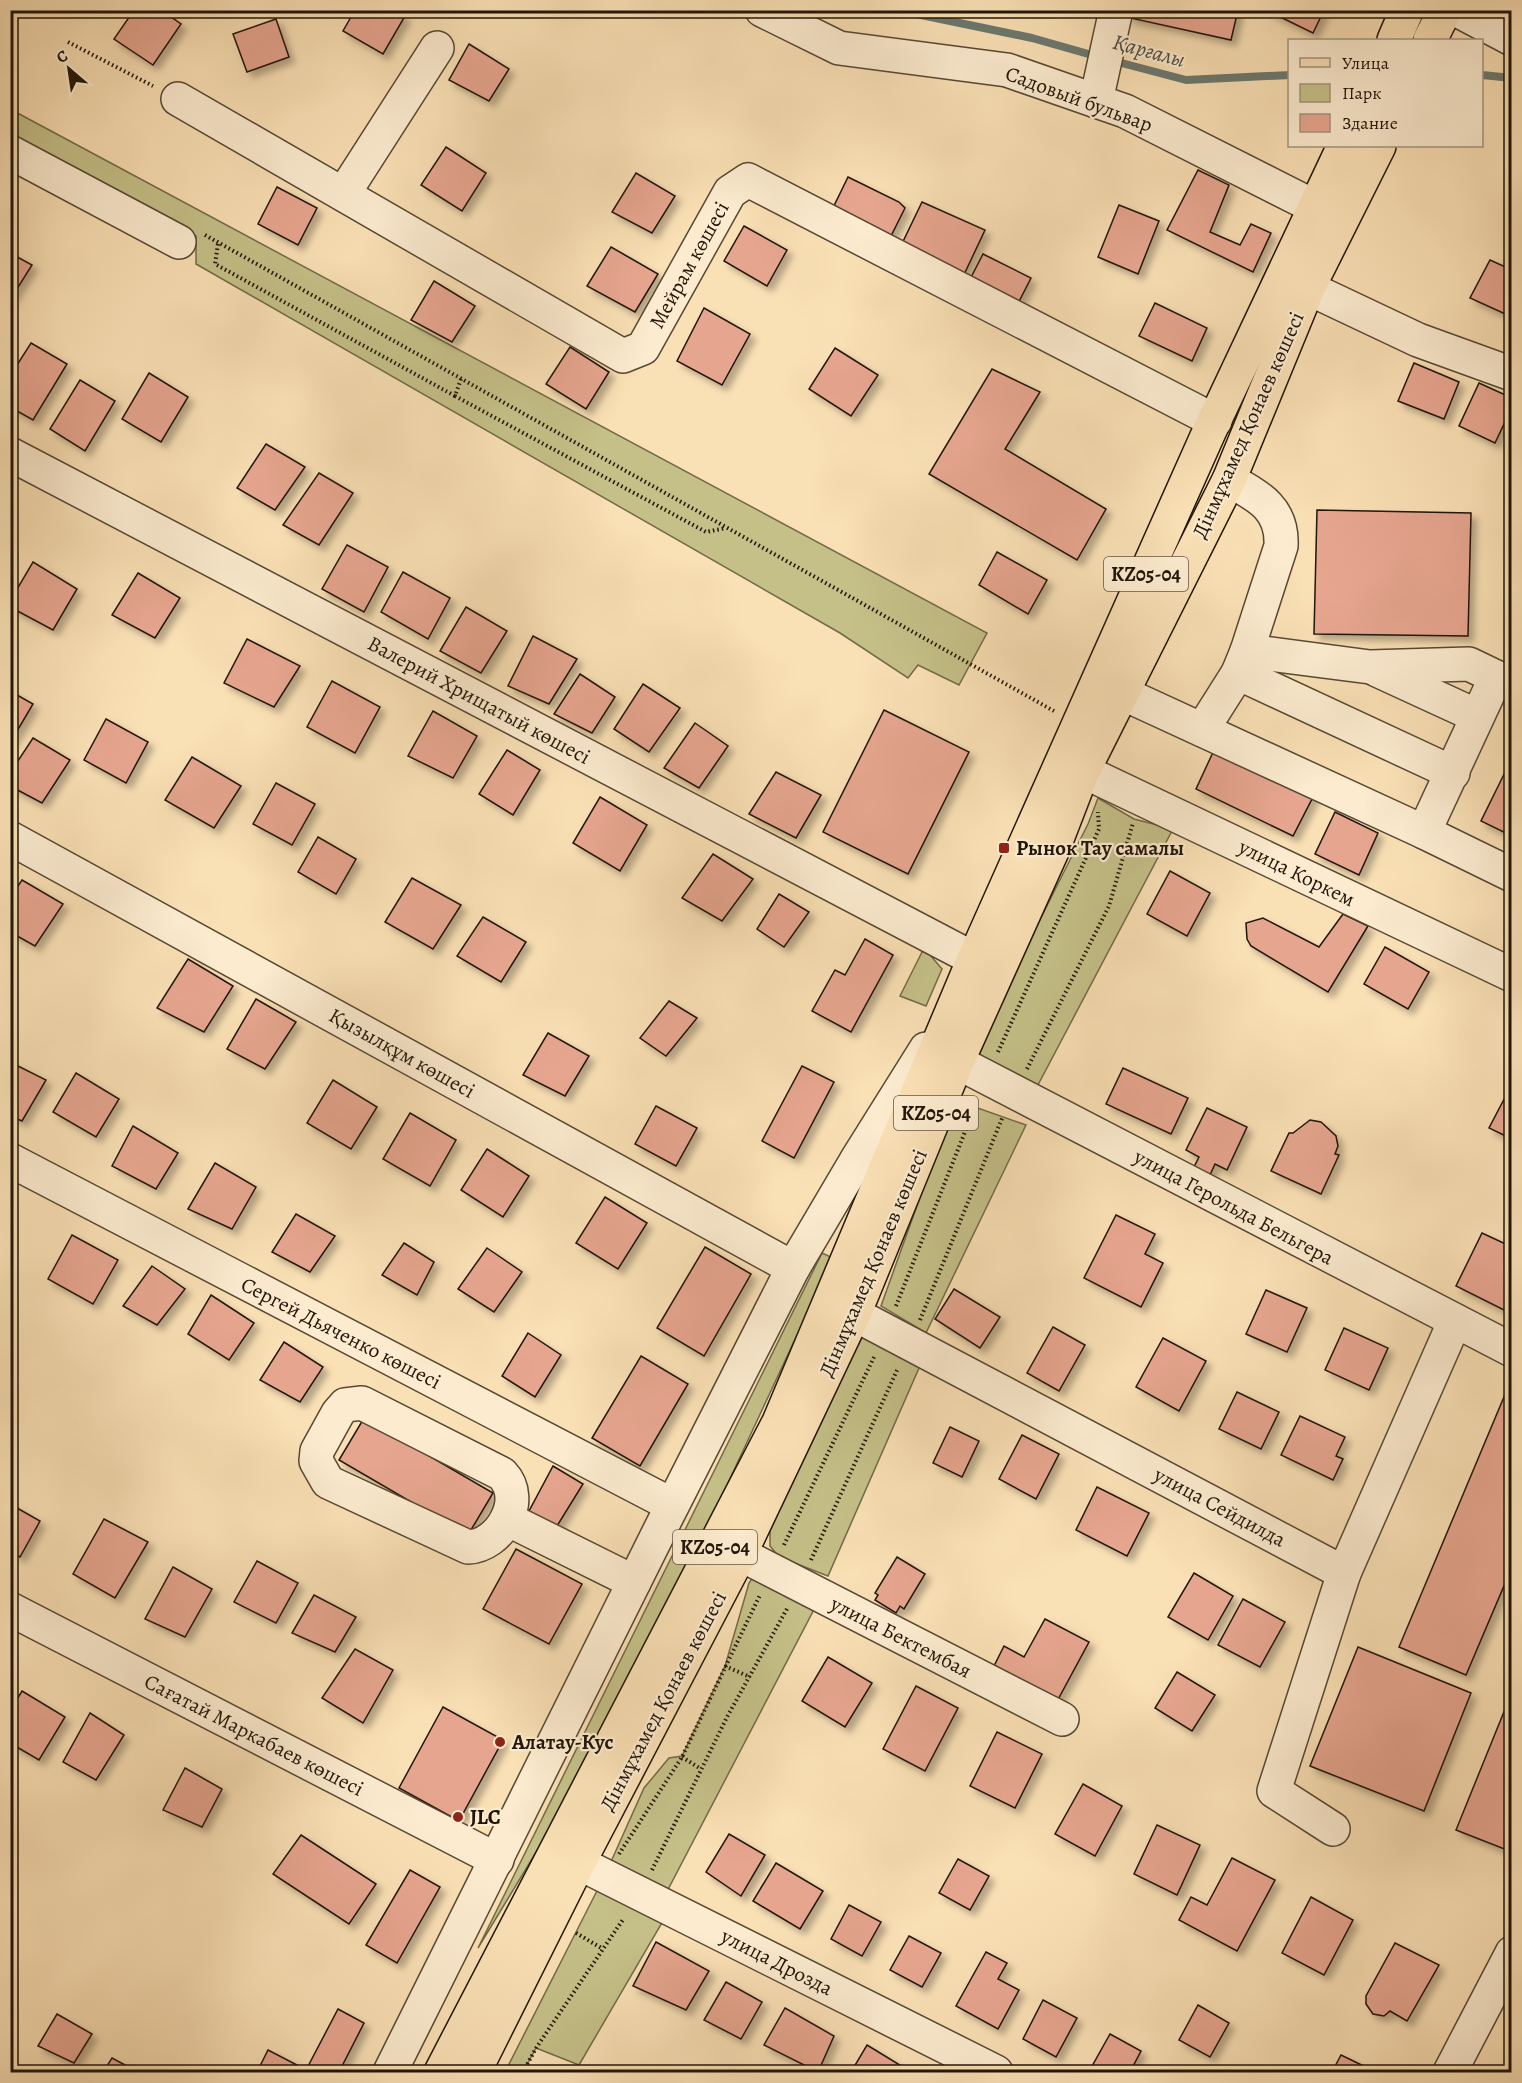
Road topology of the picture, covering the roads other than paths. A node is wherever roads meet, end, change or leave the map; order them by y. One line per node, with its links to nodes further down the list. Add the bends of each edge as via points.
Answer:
1 (762, 10): 9 (street, Садовый бульвар, via 839,48 1007,70)
2 (1445, 10): 5 (main road)
3 (1456, 10): 6 (street)
4 (1113, 25): 9 (street)
5 (1430, 39)
6 (1512, 39)
7 (437, 48): 13 (street)
8 (178, 99): 13 (street, Мейрам көшесі)
9 (1096, 101): 14 (street, Садовый бульвар, via 1125,111)
10 (1344, 147): 14 (main road, Дінмұхамед Қонаев көшесі / KZ05-04)
11 (1378, 147): 16 (main road, Дінмұхамед Қонаев көшесі / KZ05-04)
12 (10, 152): 15 (street)
13 (344, 194): 18 (street, Мейрам көшесі, via 623,356 643,348 730,192 748,180)
14 (1315, 207): 18 (main road, Дінмұхамед Қонаев көшесі / KZ05-04)
15 (187, 235)
16 (1308, 288): 17 (street, via 1418,340); 20 (main road, Дінмұхамед Қонаев көшесі / KZ05-04)
17 (1512, 374)
18 (1215, 421): 24 (main road, Дінмұхамед Қонаев көшесі / KZ05-04)
19 (10, 454): 32 (street, Валерий Хрищатый көшесі)
20 (1229, 480): 21 (street, via 1268,505 1282,531 1281,546); 24 (main road, Дінмұхамед Қонаев көшесі / KZ05-04)
21 (1242, 662): 22 (street); 26 (street); 28 (street)
22 (1370, 667): 23 (street); 25 (street)
23 (1504, 667): 25 (street)
24 (1110, 688): 26 (street); 27 (main road, Дінмұхамед Қонаев көшесі / KZ05-04); 32 (main road, Дінмұхамед Қонаев көшесі / KZ05-04)
25 (1477, 716): 28 (street)
26 (1202, 730): 29 (street)
27 (1083, 771): 33 (street, улица Коркем); 35 (main road, Дінмұхамед Қонаев көшесі / KZ05-04, via 1053,849)
28 (1453, 773): 29 (street)
29 (1424, 832): 31 (street)
30 (10, 838): 37 (street, Қызылқұм көшесі)
31 (1512, 875)
32 (961, 952): 34 (main road, Дінмұхамед Қонаев көшесі / KZ05-04)
33 (1512, 975)
34 (954, 1005): 37 (street, via 859,1155); 49 (main road, Дінмұхамед Қонаев көшесі / KZ05-04, via 779,1422)
35 (957, 1062): 38 (main road, Дінмұхамед Қонаев көшесі / KZ05-04); 39 (street, улица Герольда Бельгера)
36 (10, 1160): 41 (street, Сергей Дьяченко көшесі)
37 (794, 1268): 41 (street)
38 (854, 1314): 43 (main road, Дінмұхамед Қонаев көшесі / KZ05-04); 44 (street, улица Сейдилда)
39 (1454, 1323): 40 (street, улица Герольда Бельгера); 44 (street)
40 (1512, 1350)
41 (672, 1505): 45 (street)
42 (507, 1519): 42 (street, via 513,1490 502,1474 372,1406 345,1405 317,1451 316,1461 328,1482 468,1547 489,1541); 45 (street)
43 (740, 1554): 47 (street, улица Бектембая); 49 (main road, Дінмұхамед Қонаев көшесі / KZ05-04)
44 (1344, 1573): 48 (street, via 1274,1791)
45 (634, 1582): 50 (street)
46 (10, 1609): 50 (street, Сағатай Маркабаев көшесі)
47 (1062, 1719)
48 (1333, 1829)
49 (568, 1857): 53 (main road, Дінмұхамед Қонаев көшесі / KZ05-04); 54 (main road, Дінмұхамед Қонаев көшесі / KZ05-04); 55 (street, улица Дрозда)
50 (497, 1860): 52 (street)
51 (1512, 1953): 56 (street)
52 (390, 2073)
53 (441, 2073)
54 (474, 2073)
55 (996, 2073)
56 (1450, 2073)

